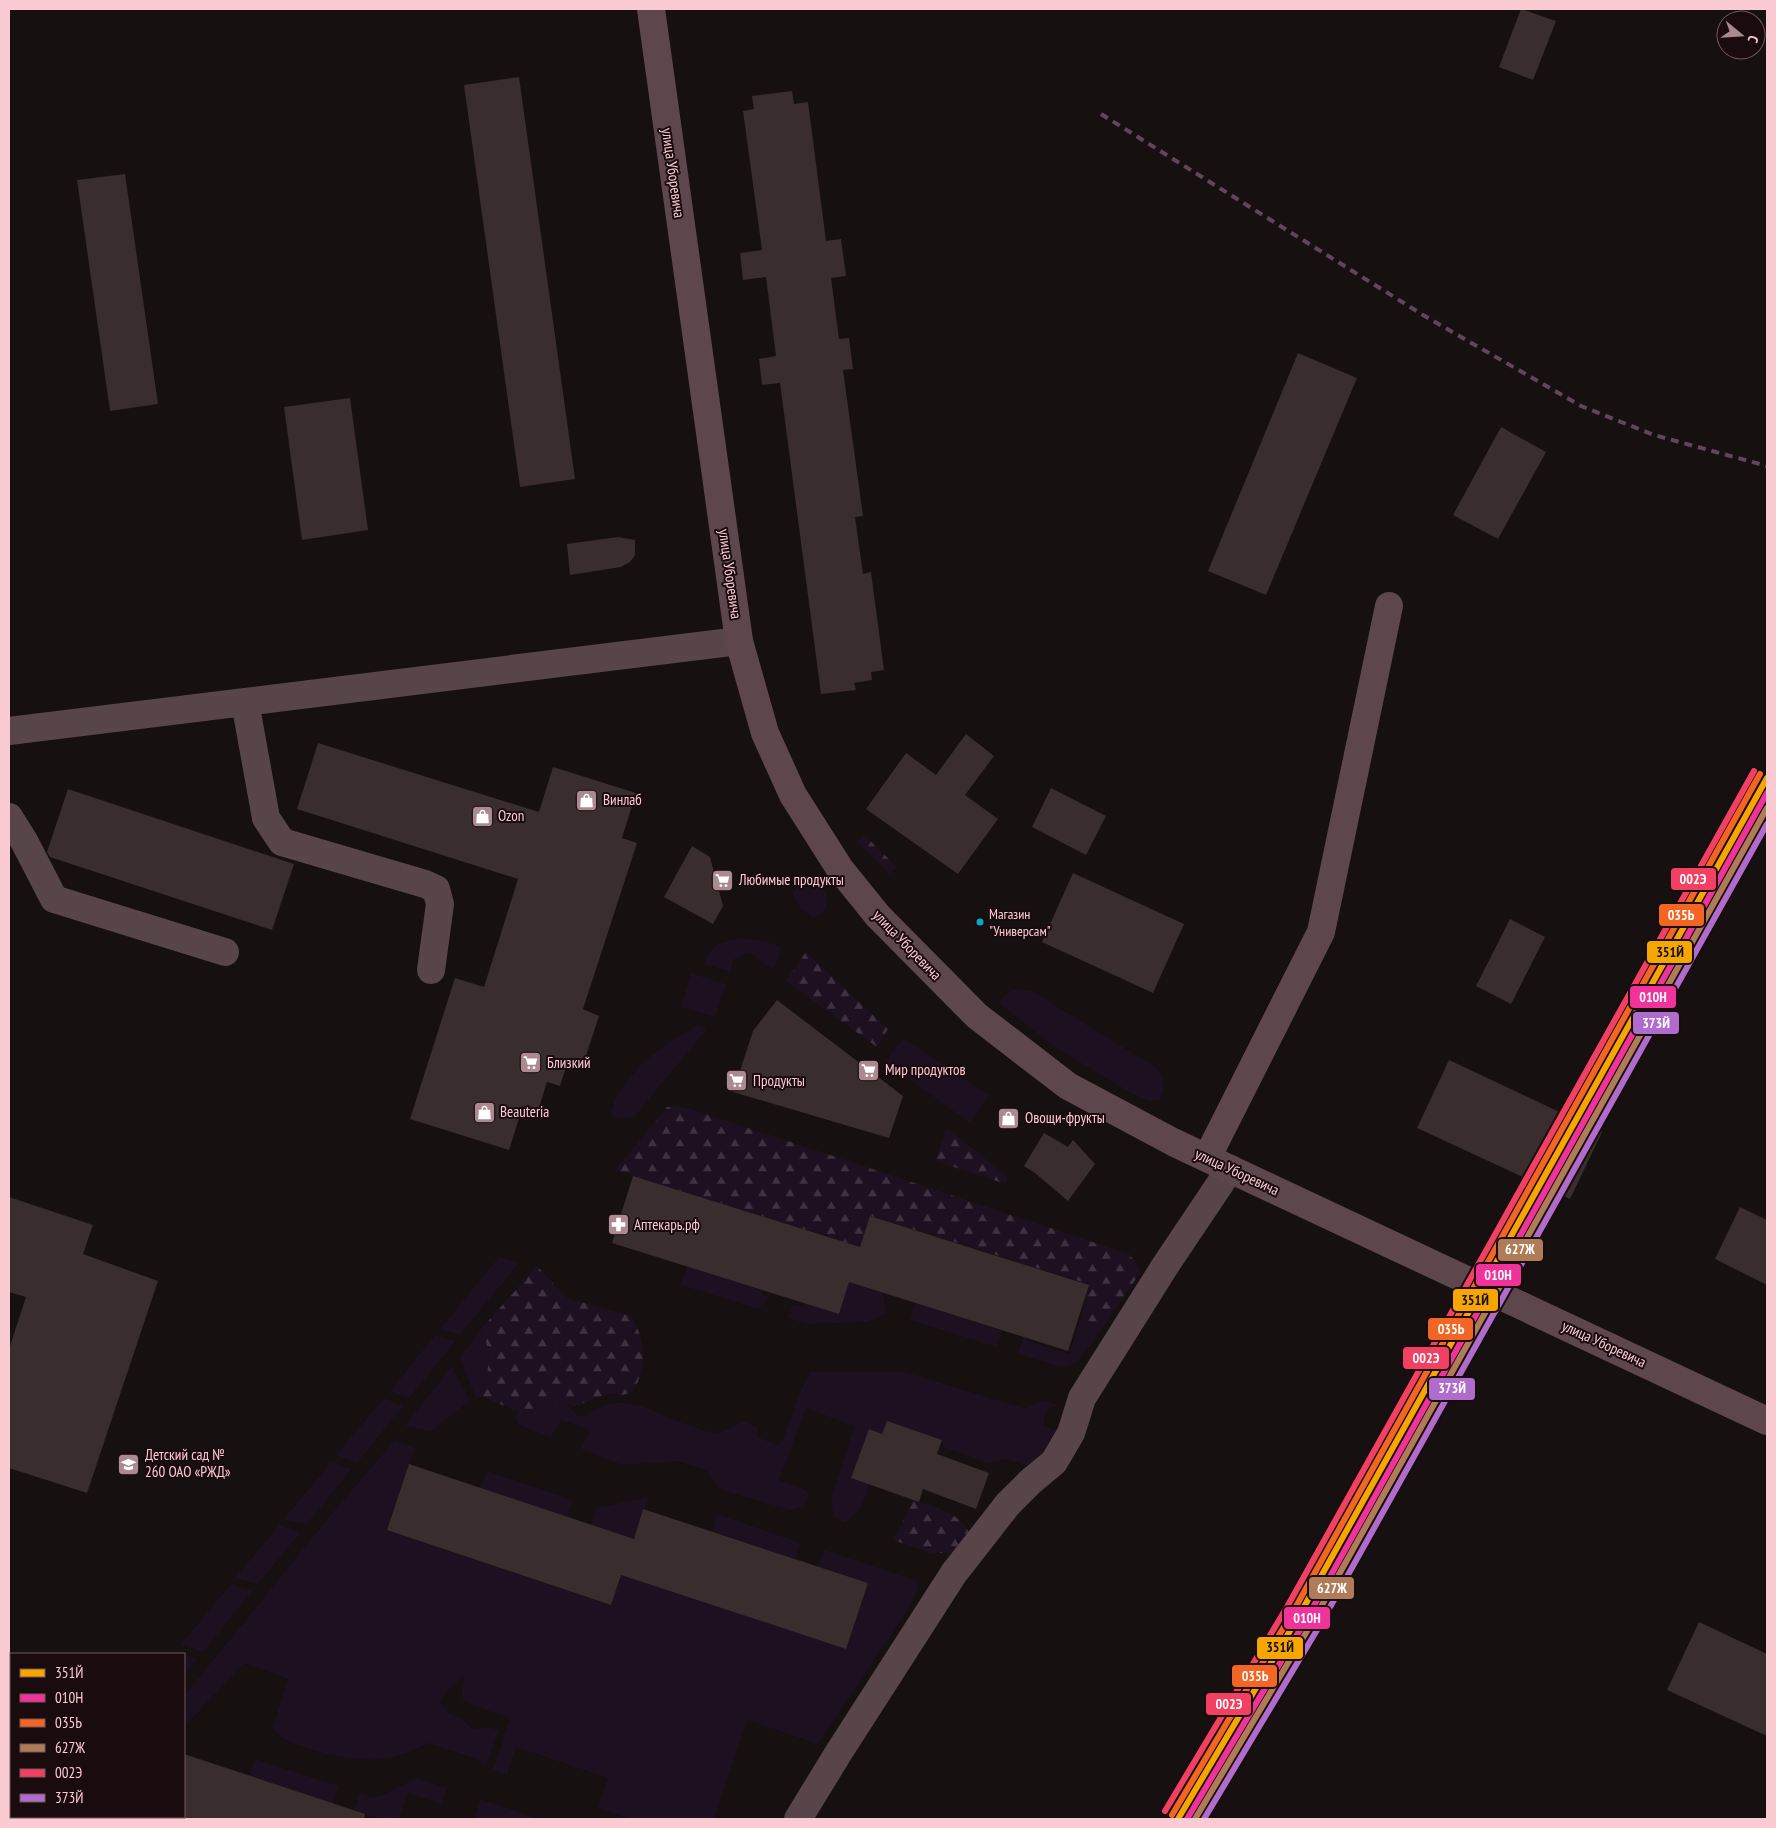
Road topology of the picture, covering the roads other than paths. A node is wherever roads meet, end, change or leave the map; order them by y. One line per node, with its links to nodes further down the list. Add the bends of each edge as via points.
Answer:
1 (651, 9): 3 (main road, улица Уборевича)
2 (1389, 606): 9 (main road, via 1322,932)
3 (740, 641): 4 (street); 9 (main road, улица Уборевича, via 765,733 793,795 840,869 878,916 977,1016 1068,1086)
4 (245, 702): 5 (street); 8 (street, via 266,818 282,842 436,889 440,904)
5 (9, 731)
6 (9, 818): 7 (street, via 54,899)
7 (225, 952)
8 (431, 970)
9 (1218, 1163): 10 (main road, улица Уборевича); 11 (street, via 1165,1266 1082,1398 1071,1433 1054,1462 1008,1504 954,1573)
10 (1767, 1421)
11 (798, 1819)

